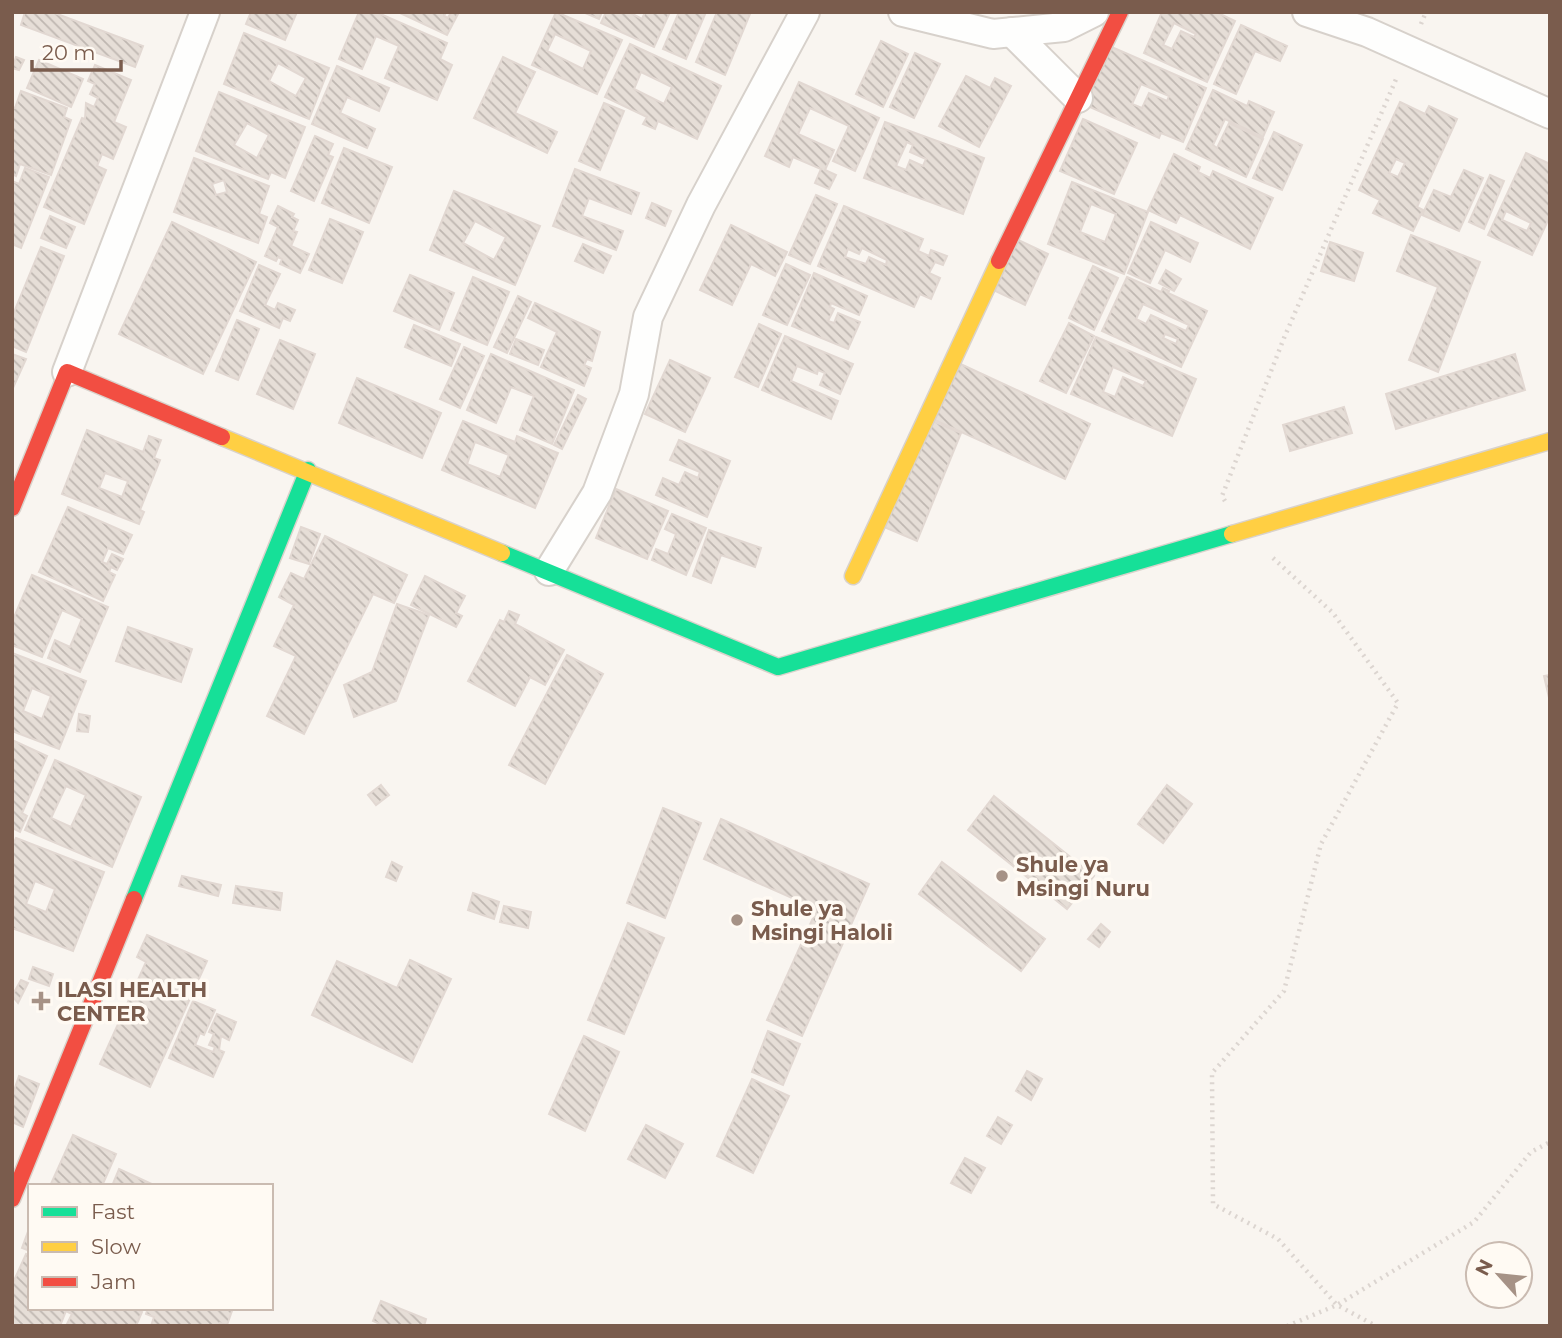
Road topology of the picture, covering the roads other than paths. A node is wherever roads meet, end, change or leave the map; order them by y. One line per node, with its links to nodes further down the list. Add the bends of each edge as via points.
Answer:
1 (205, 12): 10 (street)
2 (805, 12): 14 (street, via 701,205 648,317 634,394 597,493)
3 (903, 12): 7 (street, via 993,34)
4 (1094, 12): 7 (street, via 1064,27)
5 (1120, 12): 8 (street)
6 (1307, 12): 9 (street, via 1367,32)
7 (1012, 32): 8 (street)
8 (1078, 98): 15 (street, via 953,354)
9 (1550, 114)
10 (67, 372): 12 (street); 13 (street)
11 (1550, 441): 14 (street, via 778,667)
12 (308, 470): 14 (street); 16 (street)
13 (12, 508)
14 (549, 571)
15 (853, 576)
16 (12, 1199)

